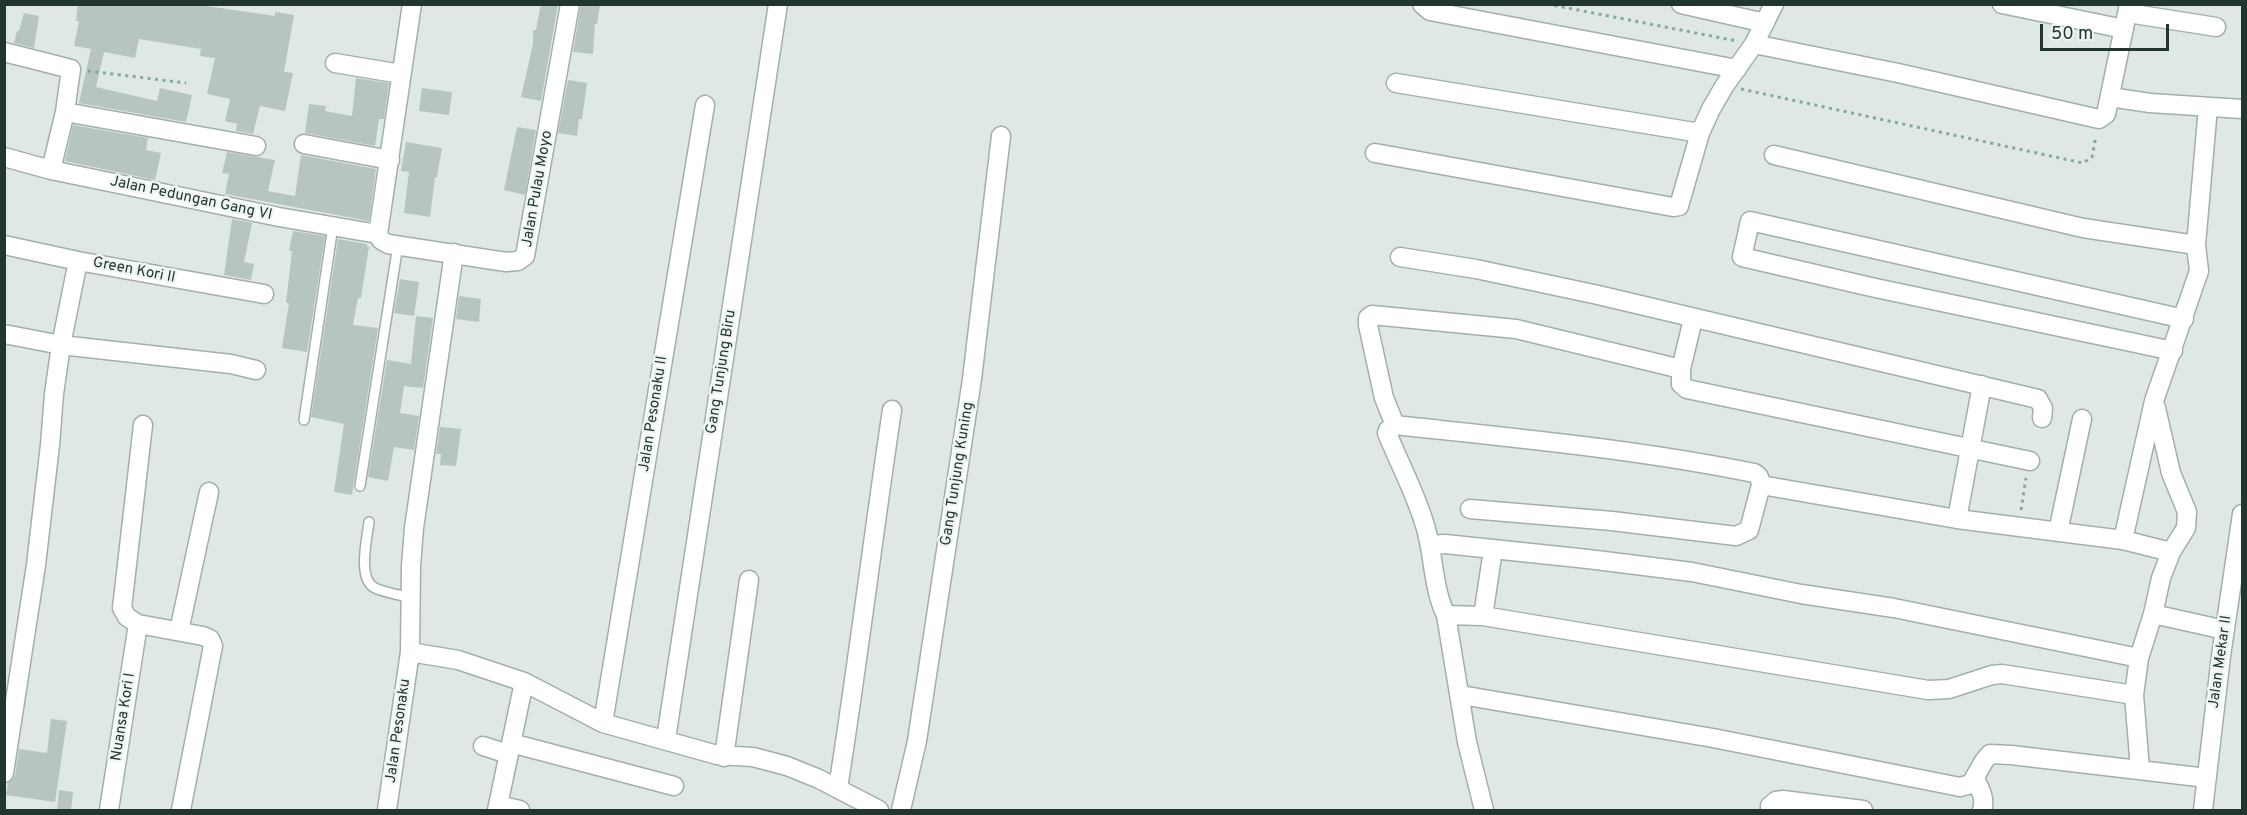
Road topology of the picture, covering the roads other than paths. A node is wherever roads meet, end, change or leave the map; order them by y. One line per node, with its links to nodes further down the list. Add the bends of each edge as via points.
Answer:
1 (412, 4): 15 (street)
2 (570, 4): 36 (street, Jalan Pulau Moyo, via 525,256 510,263)
3 (778, 4): 83 (street, Gang Tunjung Biru)
4 (1422, 4): 14 (street, via 1430,11)
5 (1681, 4): 9 (street)
6 (1774, 4): 9 (street)
7 (2002, 4): 8 (street)
8 (2127, 15): 10 (street); 17 (street)
9 (1765, 23): 11 (street)
10 (2216, 27)
11 (1754, 44): 14 (street); 17 (street, via 2099,119 2106,114)
12 (4, 52): 21 (street, via 71,69)
13 (335, 63): 15 (street)
14 (1737, 69): 22 (street)
15 (401, 74): 29 (street)
16 (1396, 83): 22 (street)
17 (2110, 97): 19 (street)
18 (705, 105): 82 (street, Jalan Pesonaku II)
19 (2208, 107): 20 (street); 35 (street)
20 (2242, 109)
21 (65, 112): 25 (street); 30 (street)
22 (1700, 133): 26 (street, via 1680,206 1673,207)
23 (1001, 136): 101 (street, Gang Tunjung Kuning, via 970,391 917,741)
24 (304, 144): 29 (street)
25 (256, 146)
26 (1375, 153)
27 (1774, 155): 35 (street, via 2083,228)
28 (4, 157): 30 (street, Jalan Pedungan Gang VI)
29 (390, 160): 32 (street)
30 (51, 170): 31 (street, Jalan Pedungan Gang VI)
31 (333, 226): 32 (street, Jalan Pedungan Gang VI); 52 (lane)
32 (378, 234): 34 (street, Jalan Pulau Moyo, via 381,240)
33 (4, 245): 38 (street, Green Kori II)
34 (398, 245): 36 (street, Jalan Pulau Moyo); 58 (lane)
35 (2196, 245): 41 (street, via 2199,271)
36 (454, 253): 70 (street, Jalan Pesonaku, via 414,528)
37 (1400, 256): 40 (street, via 1587,292)
38 (78, 261): 39 (street, Green Kori II); 43 (street)
39 (264, 294)
40 (1693, 319): 45 (street); 47 (street)
41 (2184, 319): 44 (street); 44 (street, via 1750,222 1742,257)
42 (4, 334): 43 (street)
43 (61, 345): 46 (street); 88 (street, via 36,565)
44 (2173, 351): 48 (street)
45 (1681, 369): 54 (street, via 1516,329 1372,315 1368,326 1384,398); 55 (street, via 1681,384 1687,389)
46 (256, 370)
47 (1982, 385): 50 (street, via 2038,399 2043,408); 55 (street)
48 (2154, 401): 65 (street); 68 (street, via 2171,473 2187,512 2186,528)
49 (892, 410): 92 (street)
50 (2042, 418)
51 (2082, 418): 64 (street)
52 (304, 420)
53 (143, 425): 74 (street, via 122,608)
54 (1395, 425): 57 (street, via 1701,462 1754,473); 66 (street, via 1387,433 1419,507)
55 (1970, 448): 56 (street); 62 (street)
56 (2030, 461)
57 (1761, 485): 60 (street, via 1749,530 1736,536); 62 (street)
58 (360, 486)
59 (208, 492): 76 (street)
60 (1470, 509)
61 (2242, 514): 75 (street, Jalan Mekar II)
62 (1957, 519): 64 (street)
63 (369, 522): 70 (lane, via 367,581 375,588)
64 (2058, 532): 65 (street)
65 (2123, 540): 68 (street)
66 (1430, 545): 67 (street); 72 (street, via 1440,603)
67 (1493, 550): 73 (street); 78 (street, via 1692,572)
68 (2171, 552): 71 (street)
69 (748, 580): 86 (street)
70 (412, 598): 77 (street, Jalan Pesonaku)
71 (2152, 614): 75 (street); 78 (street)
72 (1446, 615): 73 (street); 80 (street)
73 (1483, 616): 81 (street, via 1928,690 1949,689 2002,674)
74 (138, 624): 76 (street); 96 (street, Nuansa Kori I)
75 (2225, 630): 89 (street, Jalan Mekar II)
76 (179, 631): 97 (street, via 210,639 213,646)
77 (410, 652): 79 (street, via 458,660); 98 (street, Jalan Pesonaku)
78 (2139, 658): 81 (street)
79 (524, 682): 82 (street); 85 (street)
80 (1461, 695): 90 (street, via 1713,738 1960,787); 102 (street, via 1472,768)
81 (2134, 695): 87 (street)
82 (603, 723): 83 (street)
83 (666, 739): 86 (street)
84 (483, 746): 85 (street)
85 (510, 749): 91 (street); 94 (street)
86 (724, 757): 92 (street, via 753,756)
87 (2140, 769): 89 (street); 90 (street, via 1990,754)
88 (4, 773)
89 (2206, 778): 106 (street, Jalan Mekar II)
90 (1975, 779): 105 (street, via 1982,793)
91 (675, 786)
92 (838, 788): 93 (street)
93 (854, 804): 100 (street)
94 (497, 808): 99 (street)
95 (1822, 808): 103 (street, via 1783,800 1776,801); 104 (street)
96 (109, 810)
97 (181, 810)
98 (387, 810)
99 (520, 810)
100 (879, 810)
101 (901, 810)
102 (1484, 810)
103 (1770, 810)
104 (1863, 810)
105 (1982, 810)
106 (2203, 810)

